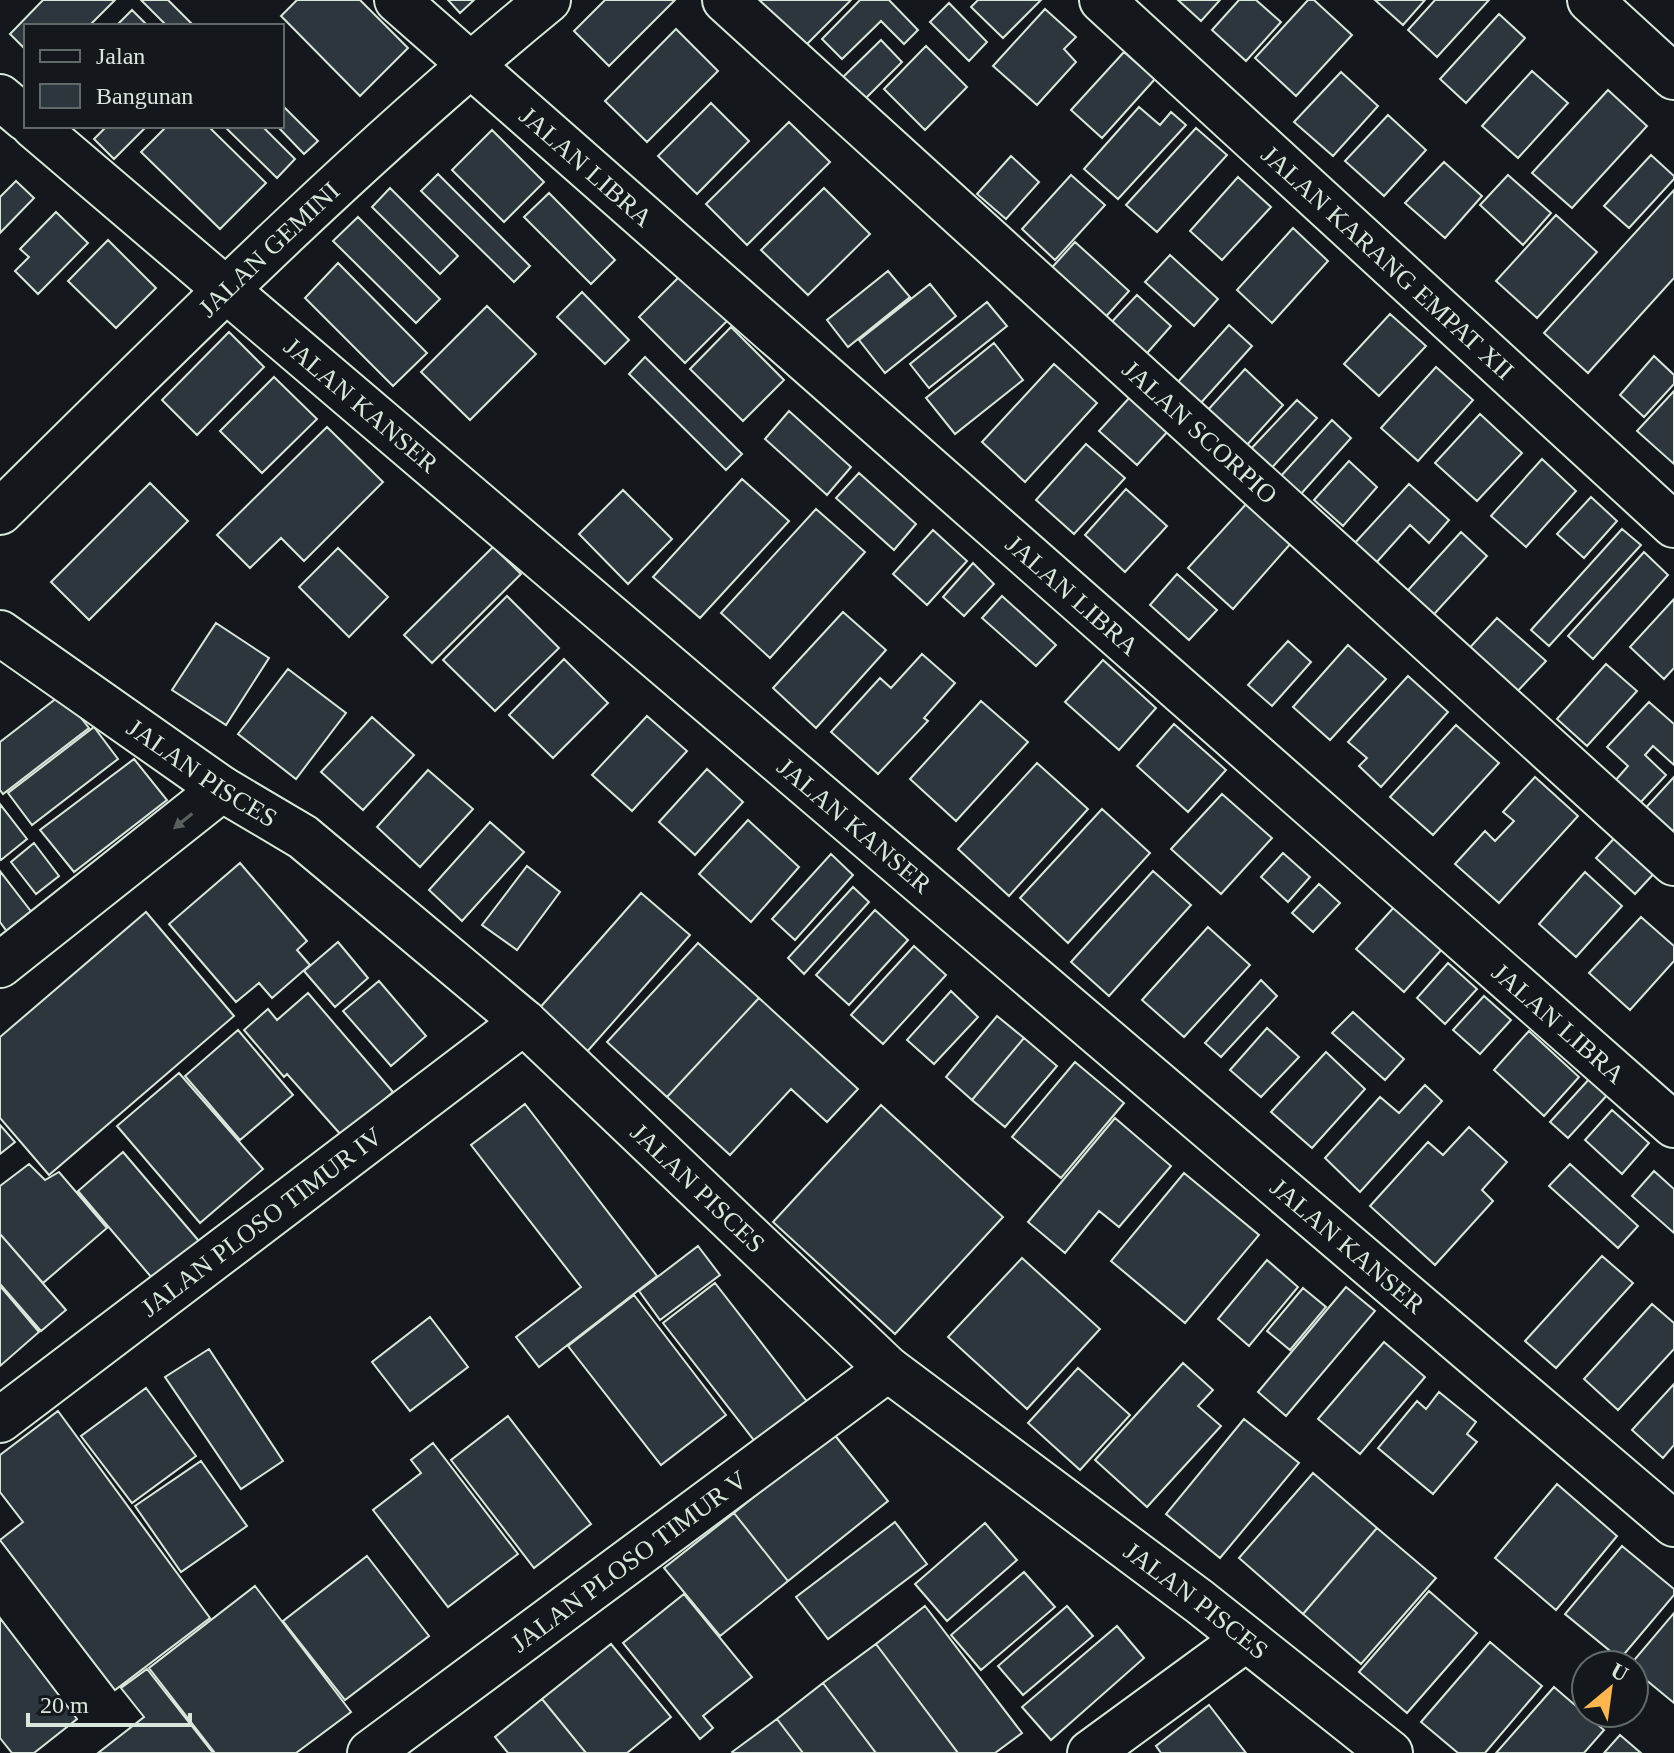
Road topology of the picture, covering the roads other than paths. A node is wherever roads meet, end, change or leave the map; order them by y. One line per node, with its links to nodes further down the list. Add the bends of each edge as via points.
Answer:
1 (397, 0): 6 (street, JALAN LIBRA)
2 (548, 0): 6 (street, JALAN GEMINI)
3 (725, 0): 16 (street, JALAN SCORPIO)
4 (1102, 0): 13 (street, JALAN KARANG EMPAT XII)
5 (1590, 0): 7 (street)
6 (469, 65): 11 (street, JALAN GEMINI); 19 (street, JALAN LIBRA)
7 (1674, 77)
8 (0, 97): 9 (street)
9 (24, 117)
10 (36, 128): 11 (street, JALAN KANSER)
11 (225, 289): 12 (street, JALAN GEMINI); 22 (street, JALAN KANSER)
12 (0, 512)
13 (1674, 525)
14 (0, 633): 15 (street, JALAN PISCES)
15 (222, 789): 17 (street, one-way to 17); 18 (street, JALAN PISCES, via 303,837)
16 (1674, 863)
17 (0, 965)
18 (524, 1022): 20 (street, JALAN PISCES); 21 (street, JALAN PLOSO TIMUR IV)
19 (1674, 1125)
20 (888, 1369): 23 (street, JALAN PISCES); 24 (street, JALAN PLOSO TIMUR V)
21 (0, 1420)
22 (1674, 1524)
23 (1246, 1639): 25 (street); 26 (street, JALAN PISCES)
24 (370, 1753)
25 (1090, 1753)
26 (1390, 1753)

